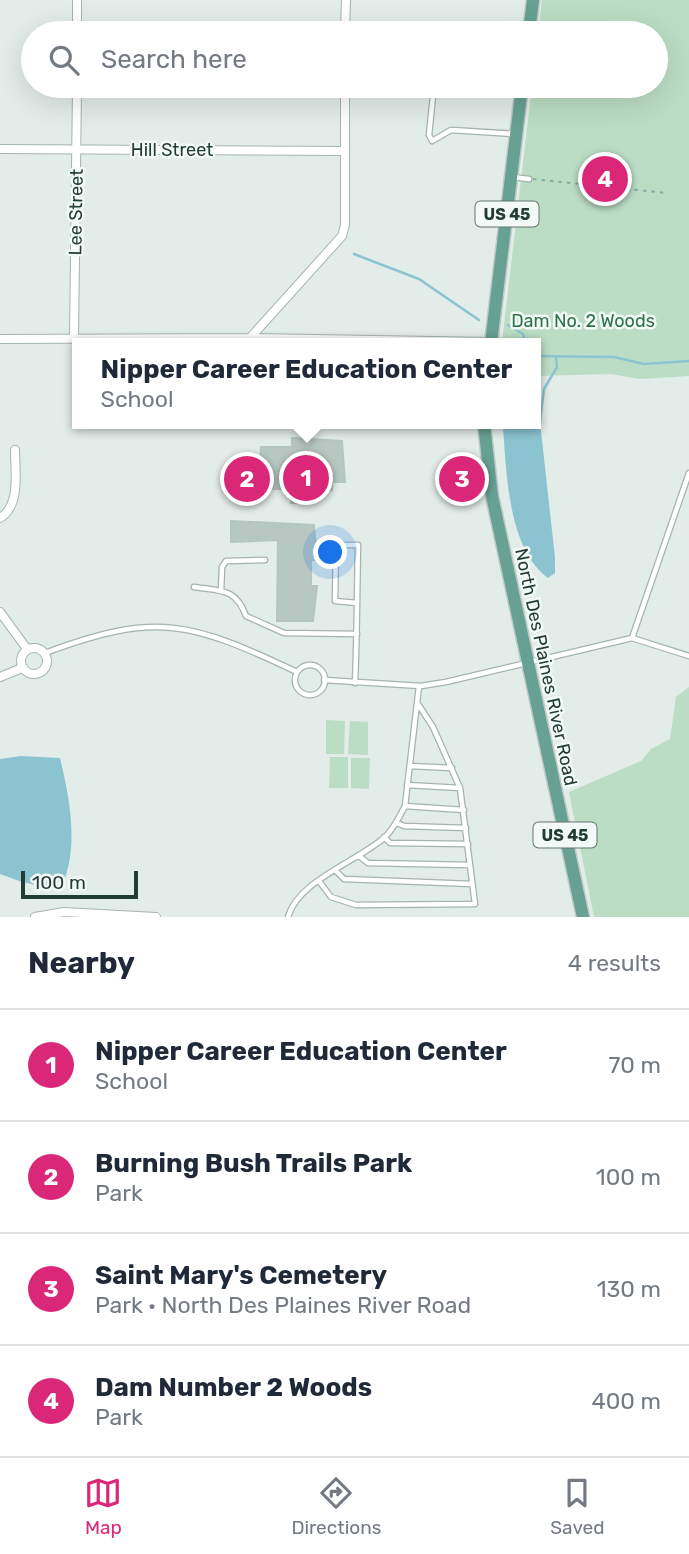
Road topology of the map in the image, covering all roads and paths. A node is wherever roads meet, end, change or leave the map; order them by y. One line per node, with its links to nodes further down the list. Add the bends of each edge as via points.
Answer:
1 (77, 0): 4 (street)
2 (346, 0): 5 (street)
3 (533, 0): 6 (main road)
4 (77, 21)
5 (345, 21)
6 (530, 21)
7 (77, 98): 13 (street, Lee Street)
8 (345, 98): 14 (street)
9 (433, 98): 11 (lane, via 432,141 451,130)
10 (520, 98): 11 (main road, US 45)
11 (516, 134): 15 (main road, US 45)
12 (0, 149): 13 (street, Hill Street)
13 (77, 150): 14 (street, Hill Street); 18 (street, Lee Street)
14 (345, 151): 19 (street, via 342,236)
15 (511, 177): 16 (lane); 20 (main road, US 45)
16 (529, 179): 17 (path)
17 (666, 193)
18 (74, 338)
19 (250, 338)
20 (491, 338)
21 (0, 339): 22 (street)
22 (72, 339)
23 (485, 429): 37 (main road, North Des Plaines River Road / US 45, via 492,496)
24 (15, 450): 26 (street, via 14,495 7,514)
25 (689, 473): 33 (lane)
26 (0, 518)
27 (265, 560): 29 (lane, via 226,561)
28 (194, 587): 29 (lane)
29 (221, 591): 32 (lane, via 240,600 246,616 277,631)
30 (357, 603): 30 (lane, via 335,601 336,545 358,545); 32 (lane)
31 (0, 612): 34 (street)
32 (357, 634): 42 (lane)
33 (632, 638): 36 (lane); 37 (lane)
34 (27, 649): 35 (street); 38 (street, via 20,658)
35 (44, 653): 38 (street, via 47,664 39,673 32,675); 39 (lane, via 101,633 169,627 194,629 234,642)
36 (689, 656)
37 (526, 664): 43 (lane); 63 (main road, North Des Plaines River Road / US 45)
38 (22, 668): 40 (street)
39 (297, 672): 41 (lane, via 314,665); 41 (lane, via 296,686 303,693 317,692)
40 (0, 677)
41 (324, 680): 42 (lane)
42 (355, 683): 43 (lane)
43 (419, 686): 44 (lane)
44 (418, 704): 45 (lane); 46 (lane)
45 (410, 766): 46 (lane); 47 (lane)
46 (452, 768): 48 (lane)
47 (407, 785): 48 (lane); 49 (lane)
48 (460, 788): 50 (lane)
49 (405, 806): 50 (lane); 51 (lane)
50 (464, 810): 52 (lane)
51 (397, 823): 52 (lane); 53 (lane)
52 (466, 828): 54 (lane)
53 (384, 837): 54 (lane, via 390,843); 55 (lane)
54 (468, 845): 56 (lane)
55 (359, 856): 56 (lane, via 368,863); 57 (lane)
56 (470, 865): 59 (lane)
57 (336, 871): 58 (lane); 59 (lane, via 344,879)
58 (319, 881): 59 (lane, via 331,897 356,905 475,904); 62 (lane, via 299,895)
59 (472, 884)
60 (35, 917): 61 (street, via 64,912)
61 (156, 917)
62 (288, 917)
63 (583, 917)

